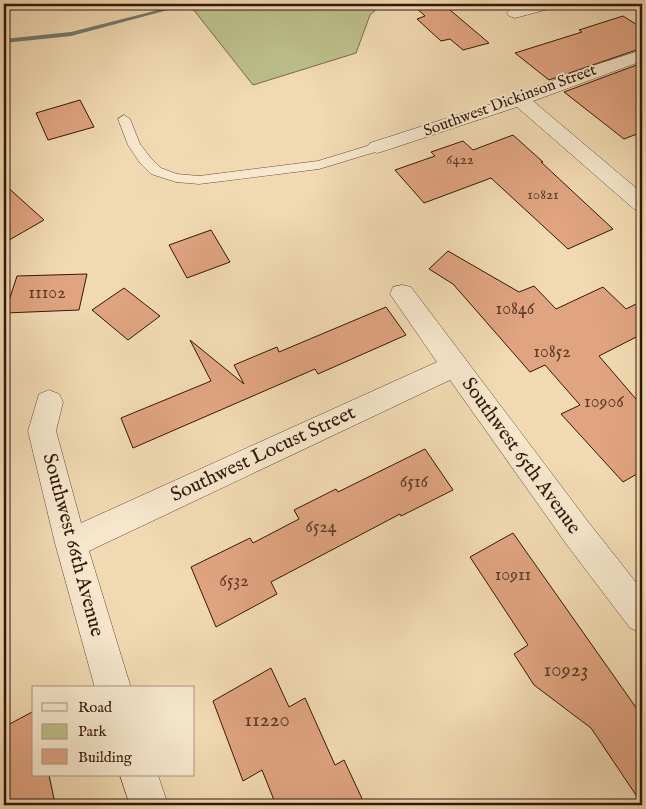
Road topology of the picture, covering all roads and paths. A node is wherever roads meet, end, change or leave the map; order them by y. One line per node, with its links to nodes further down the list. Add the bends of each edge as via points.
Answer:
1 (550, 4): 4 (street)
2 (638, 4): 3 (street)
3 (642, 6)
4 (515, 14)
5 (642, 55): 6 (street, Southwest Dickinson Street)
6 (520, 100): 8 (street, Southwest Dickinson Street); 9 (street)
7 (124, 119): 8 (lane, via 134,145 145,160 156,170 176,178 198,180 319,165)
8 (377, 147)
9 (642, 204)
10 (402, 294): 11 (street, Southwest 65th Avenue)
11 (455, 366): 13 (street, Southwest Locust Street); 14 (street, Southwest 65th Avenue)
12 (49, 402): 13 (street, Southwest 66th Avenue, via 42,431)
13 (71, 543): 15 (street, Southwest 66th Avenue)
14 (642, 616)
15 (112, 686)
16 (139, 776): 17 (street)
17 (149, 805)

